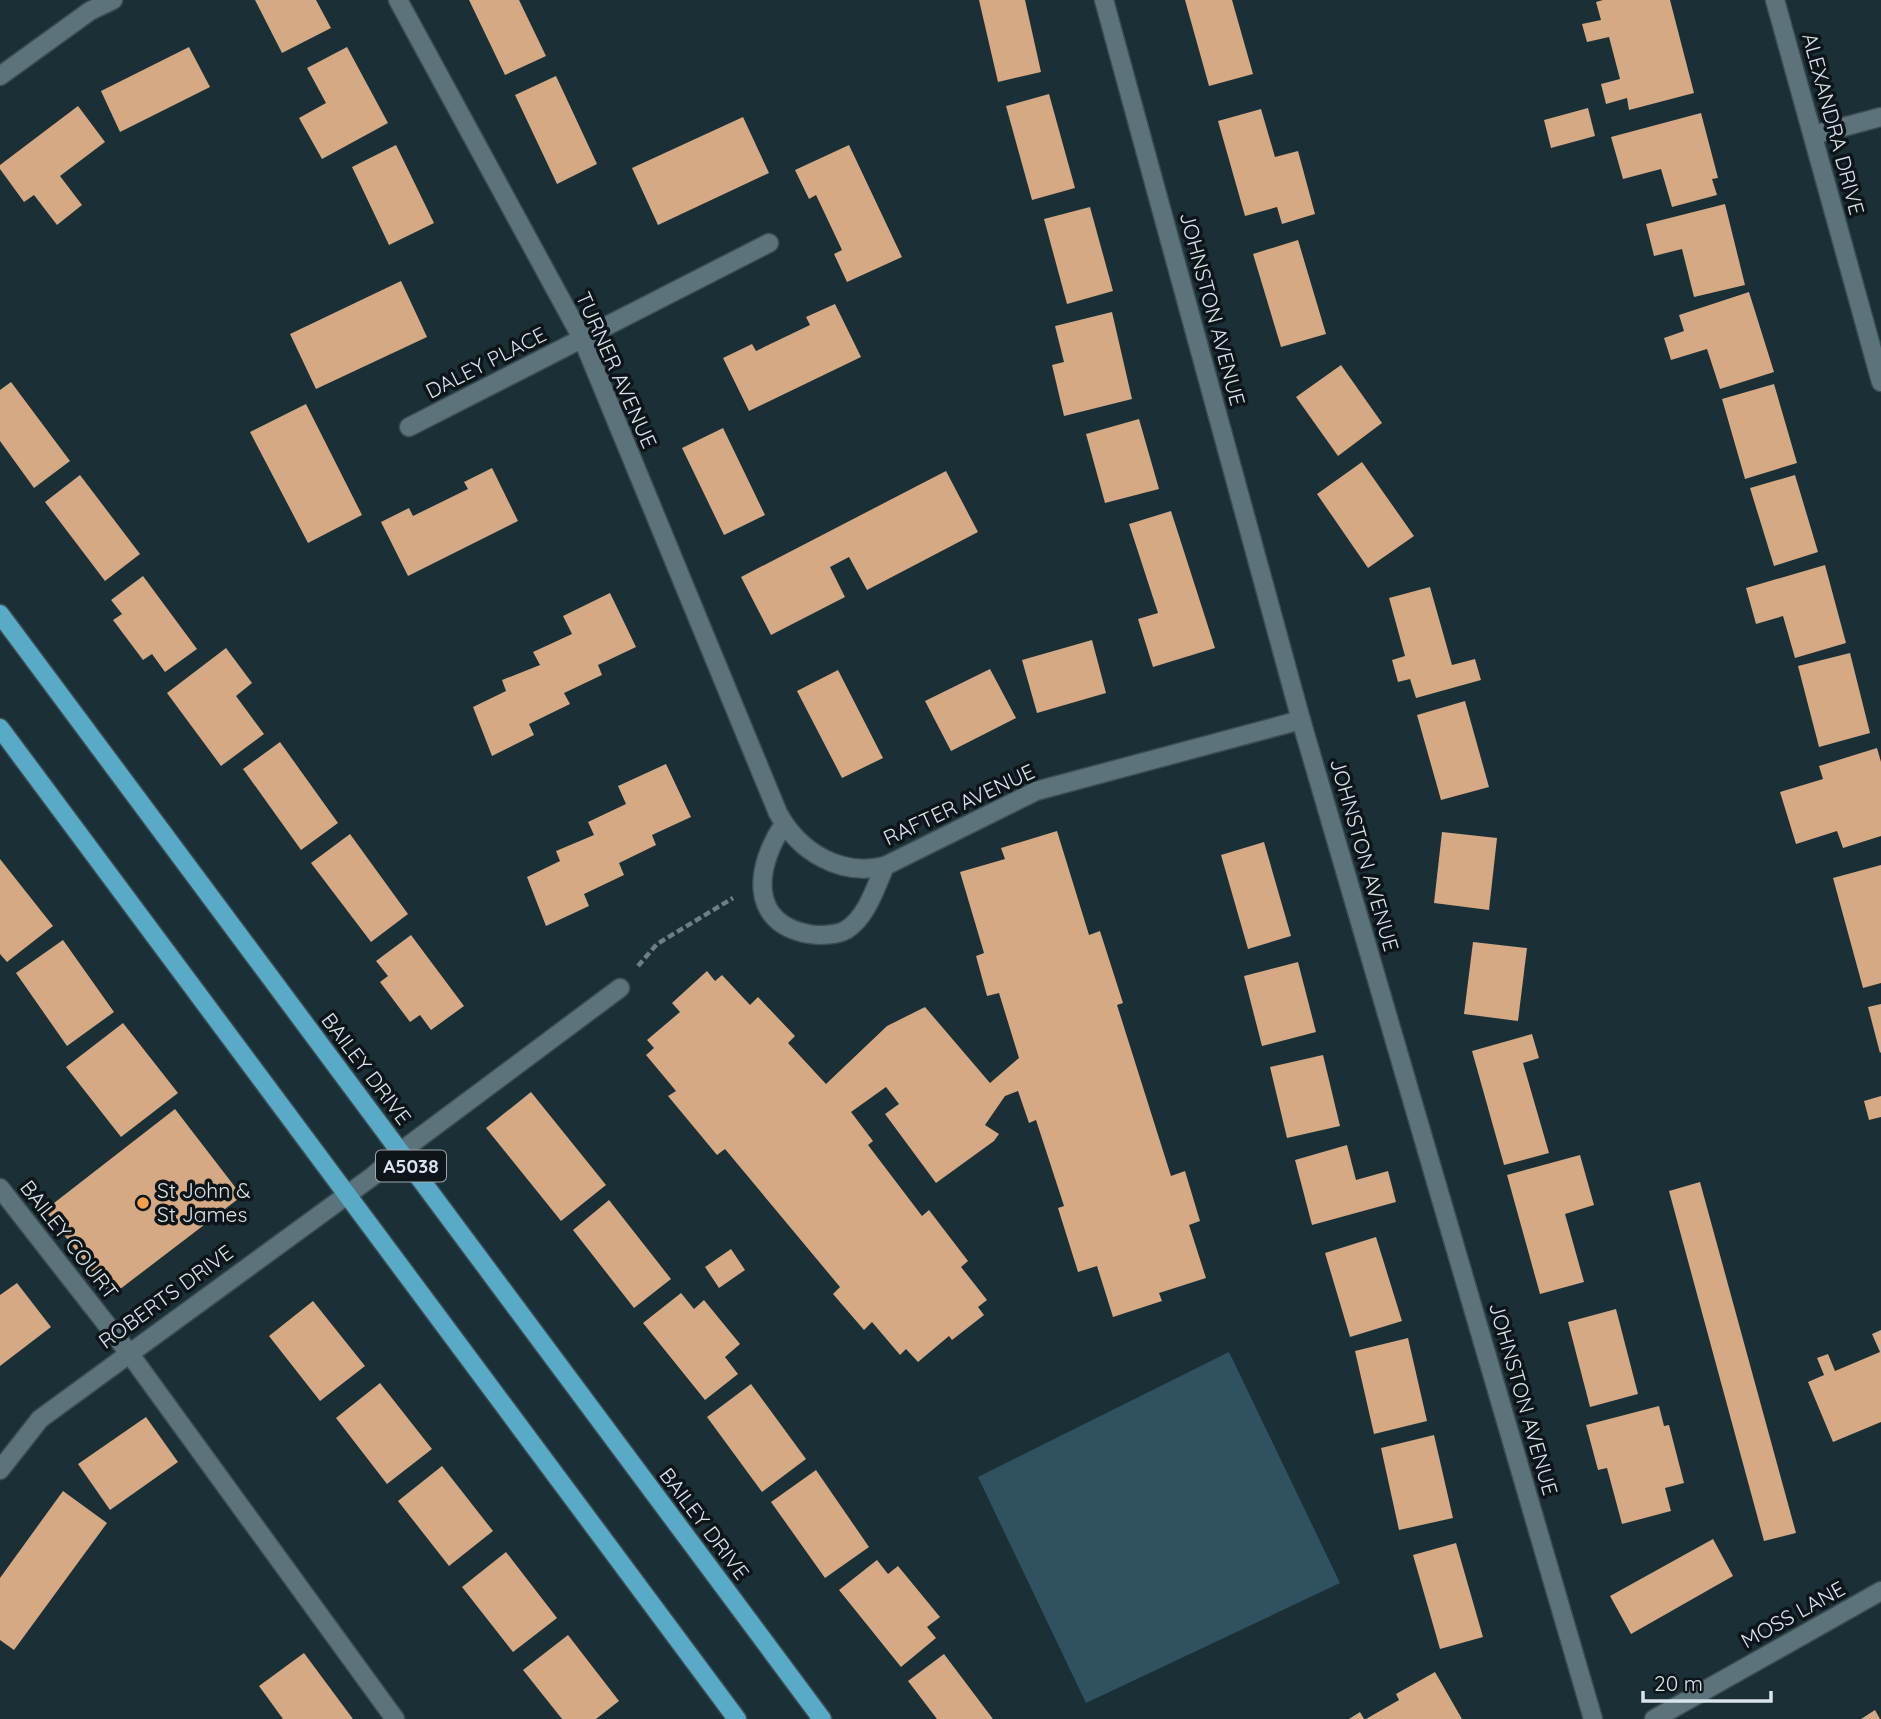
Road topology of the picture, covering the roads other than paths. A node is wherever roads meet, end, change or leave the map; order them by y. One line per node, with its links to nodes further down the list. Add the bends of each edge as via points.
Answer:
1 (113, 0): 5 (street, via 90,11)
2 (398, 0): 9 (street, TURNER AVENUE)
3 (1104, 0): 13 (street, JOHNSTON AVENUE)
4 (1775, 0): 7 (street, ALEXANDRA DRIVE)
5 (0, 76)
6 (1881, 117): 7 (street)
7 (1812, 135): 10 (street, ALEXANDRA DRIVE)
8 (769, 243): 9 (street, DALEY PLACE)
9 (583, 340): 11 (street, DALEY PLACE); 15 (street, TURNER AVENUE)
10 (1881, 382)
11 (409, 427)
12 (0, 614): 19 (main road, BAILEY DRIVE / A5038)
13 (1301, 720): 17 (street, RAFTER AVENUE, via 1035,791); 28 (street, JOHNSTON AVENUE)
14 (0, 728): 21 (main road, A5038)
15 (743, 736): 16 (street, RAFTER AVENUE)
16 (784, 824): 17 (street, RAFTER AVENUE, via 807,849 839,867); 17 (street, via 769,846 761,890 773,916 794,931 820,936 846,930 869,904)
17 (885, 866)
18 (620, 988): 19 (street)
19 (400, 1152): 21 (street, ROBERTS DRIVE); 27 (main road, BAILEY DRIVE / A5038)
20 (0, 1188): 22 (street, BAILEY COURT)
21 (346, 1193): 22 (street, ROBERTS DRIVE); 26 (main road, A5038)
22 (129, 1353): 23 (street, ROBERTS DRIVE, via 40,1419); 25 (street, BAILEY COURT)
23 (0, 1470)
24 (1881, 1591): 29 (street, MOSS LANE)
25 (395, 1719)
26 (737, 1719)
27 (822, 1719)
28 (1592, 1719)
29 (1654, 1719)

